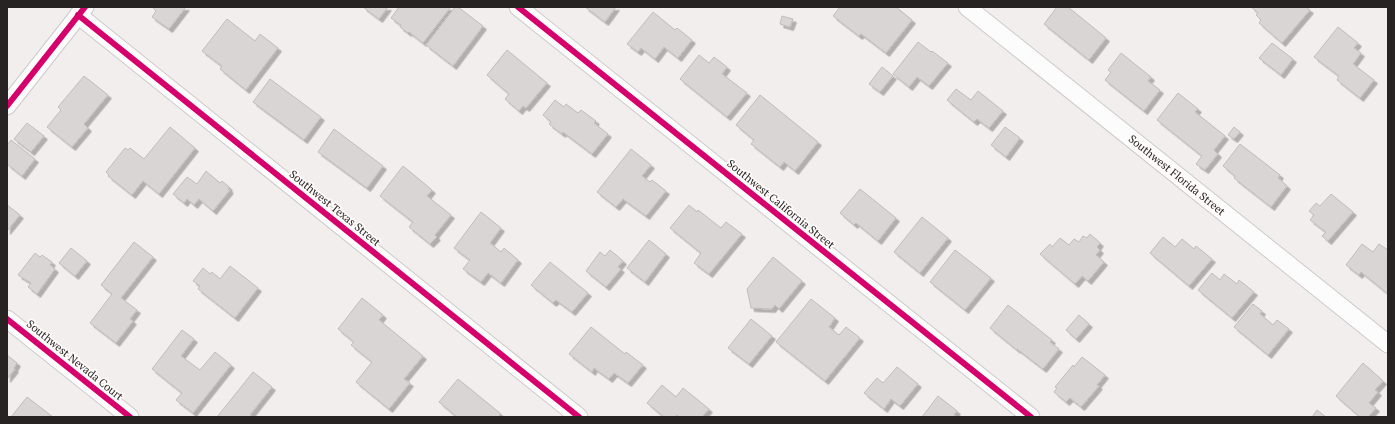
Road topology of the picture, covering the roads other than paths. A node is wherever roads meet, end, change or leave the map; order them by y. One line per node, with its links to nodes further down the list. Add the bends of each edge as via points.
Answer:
1 (518, 7): 9 (street, Southwest California Street)
2 (967, 7): 6 (street, Southwest Florida Street)
3 (81, 11): 4 (street); 8 (street, Southwest Texas Street)
4 (7, 106)
5 (7, 319): 7 (street, Southwest Nevada Court)
6 (1388, 344)
7 (130, 417)
8 (579, 417)
9 (1031, 417)

